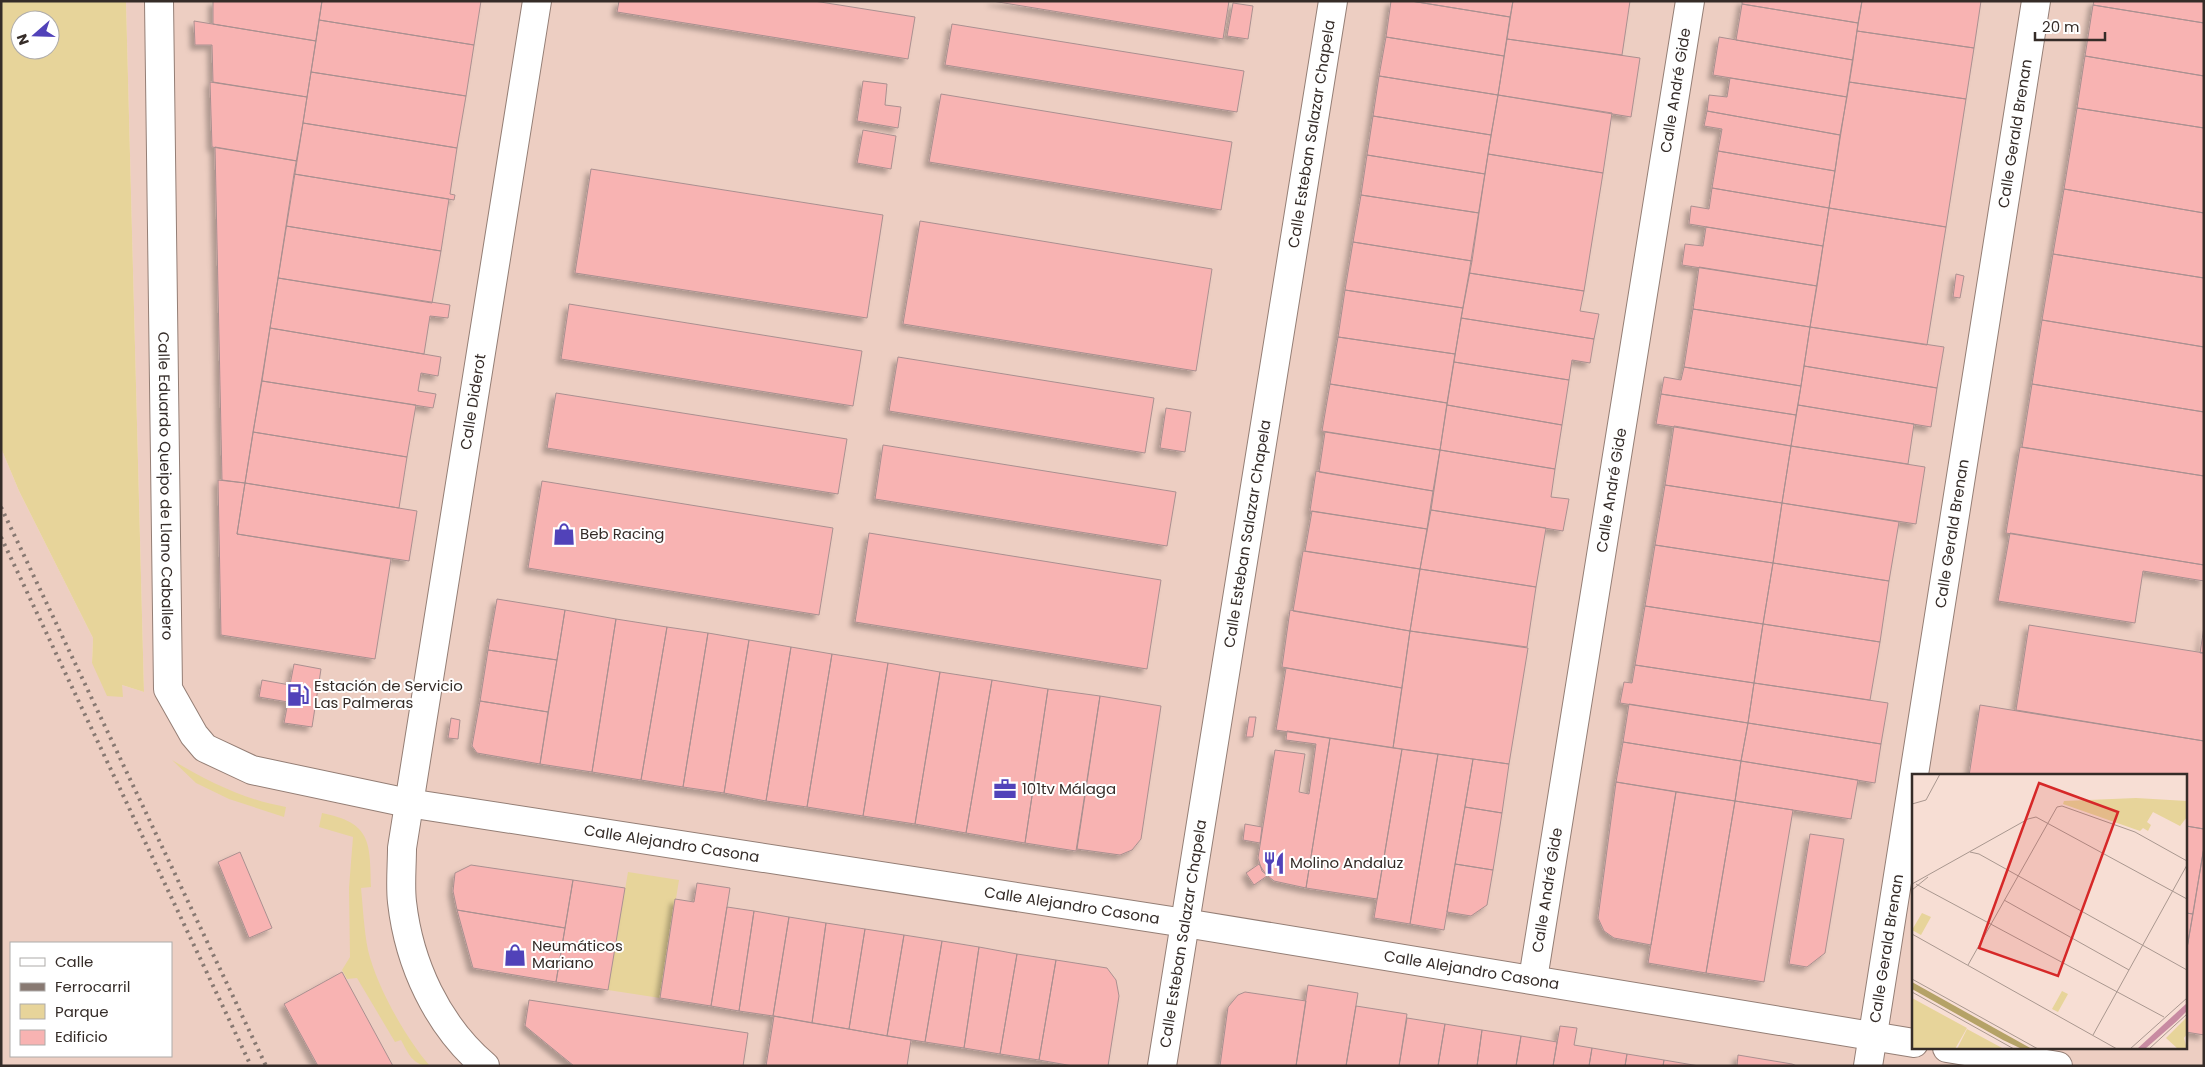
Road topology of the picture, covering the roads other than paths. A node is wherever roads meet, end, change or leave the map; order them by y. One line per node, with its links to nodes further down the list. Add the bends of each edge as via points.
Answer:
1 (159, 1): 8 (street, Calle Eduardo Queipo de Llano Caballero, via 168,689 194,735 213,752 252,770)
2 (537, 1): 8 (street, Calle Diderot)
3 (1333, 1): 9 (street, Calle Esteban Salazar Chapela)
4 (1690, 1): 10 (street, Calle André Gide)
5 (2036, 1): 6 (street, Calle Gerald Brenan)
6 (1914, 774)
7 (1912, 784): 11 (street, Calle Gerald Brenan)
8 (408, 803): 9 (street, Calle Alejandro Casona); 14 (street, Calle Diderot, via 402,848 402,901 410,949 432,1002 465,1049)
9 (1185, 923): 10 (street, Calle Alejandro Casona); 15 (street, Calle Esteban Salazar Chapela)
10 (1533, 979): 11 (street, Calle Alejandro Casona)
11 (1872, 1036): 12 (street, Calle Alejandro Casona); 16 (street, Calle Gerald Brenan)
12 (1912, 1043)
13 (1959, 1050): 17 (street)
14 (485, 1066)
15 (1162, 1066)
16 (1868, 1066)
17 (2058, 1066)

